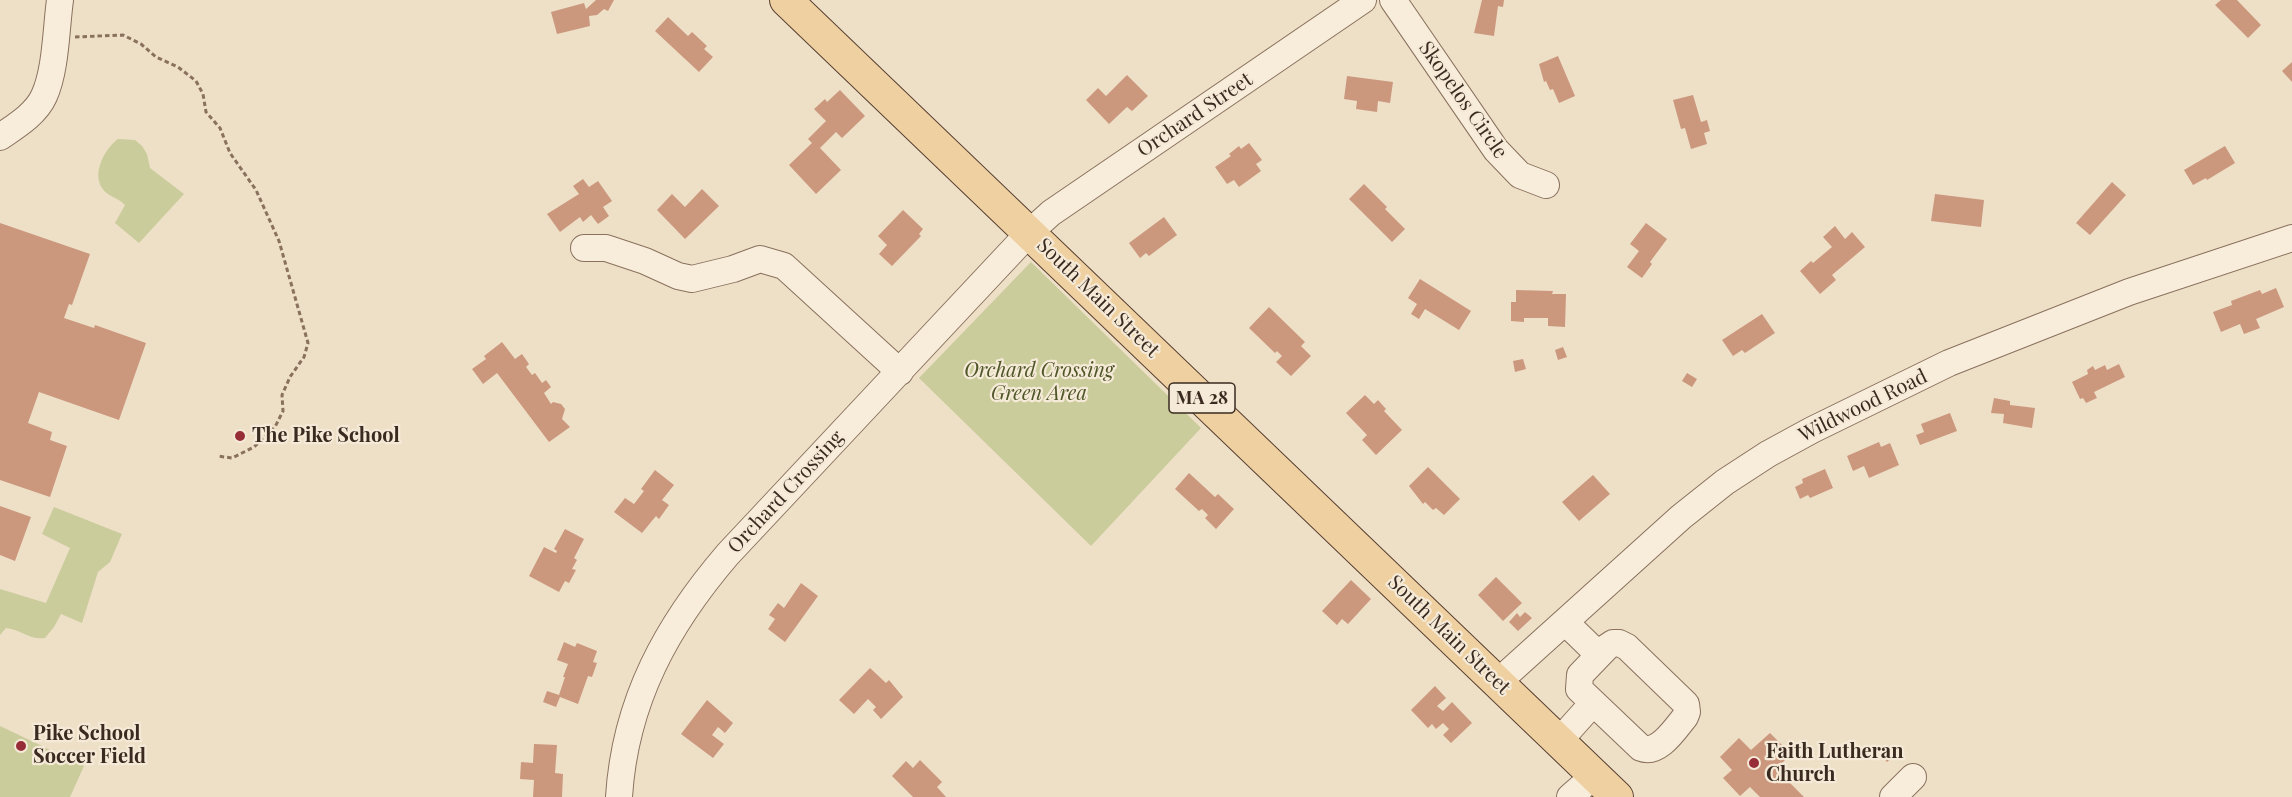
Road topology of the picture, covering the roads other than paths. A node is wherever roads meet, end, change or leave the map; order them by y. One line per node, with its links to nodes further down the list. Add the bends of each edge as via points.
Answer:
1 (60, 0): 5 (street, via 51,74 44,98 23,121)
2 (786, 0): 7 (main road, South Main Street / MA 28)
3 (1363, 0): 7 (street, Orchard Street, via 1051,213)
4 (1393, 0): 6 (street, Skopelos Circle, via 1496,150 1520,175)
5 (0, 137)
6 (1546, 185)
7 (1029, 233): 10 (street, Orchard Crossing); 13 (main road, South Main Street / MA 28)
8 (2292, 238): 11 (street, Wildwood Road, via 2128,292 1981,350 1812,430 1743,469 1703,499)
9 (584, 248): 10 (street, via 606,248 692,279 760,259 784,266)
10 (900, 372): 18 (street, Orchard Crossing, via 728,554 670,630 647,674 636,709)
11 (1566, 623): 12 (street); 13 (street, Wildwood Road)
12 (1599, 655): 14 (street, via 1578,681 1581,691); 14 (street, via 1611,644 1624,645 1683,699 1687,712 1657,747 1646,750)
13 (1498, 682): 15 (main road, South Main Street / MA 28)
14 (1593, 703): 15 (street)
15 (1559, 741): 16 (main road, South Main Street / MA 28)
16 (1595, 775): 19 (street); 20 (main road, South Main Street / MA 28)
17 (1913, 777): 21 (street)
18 (619, 797)
19 (1570, 797)
20 (1617, 797)
21 (1893, 797)

